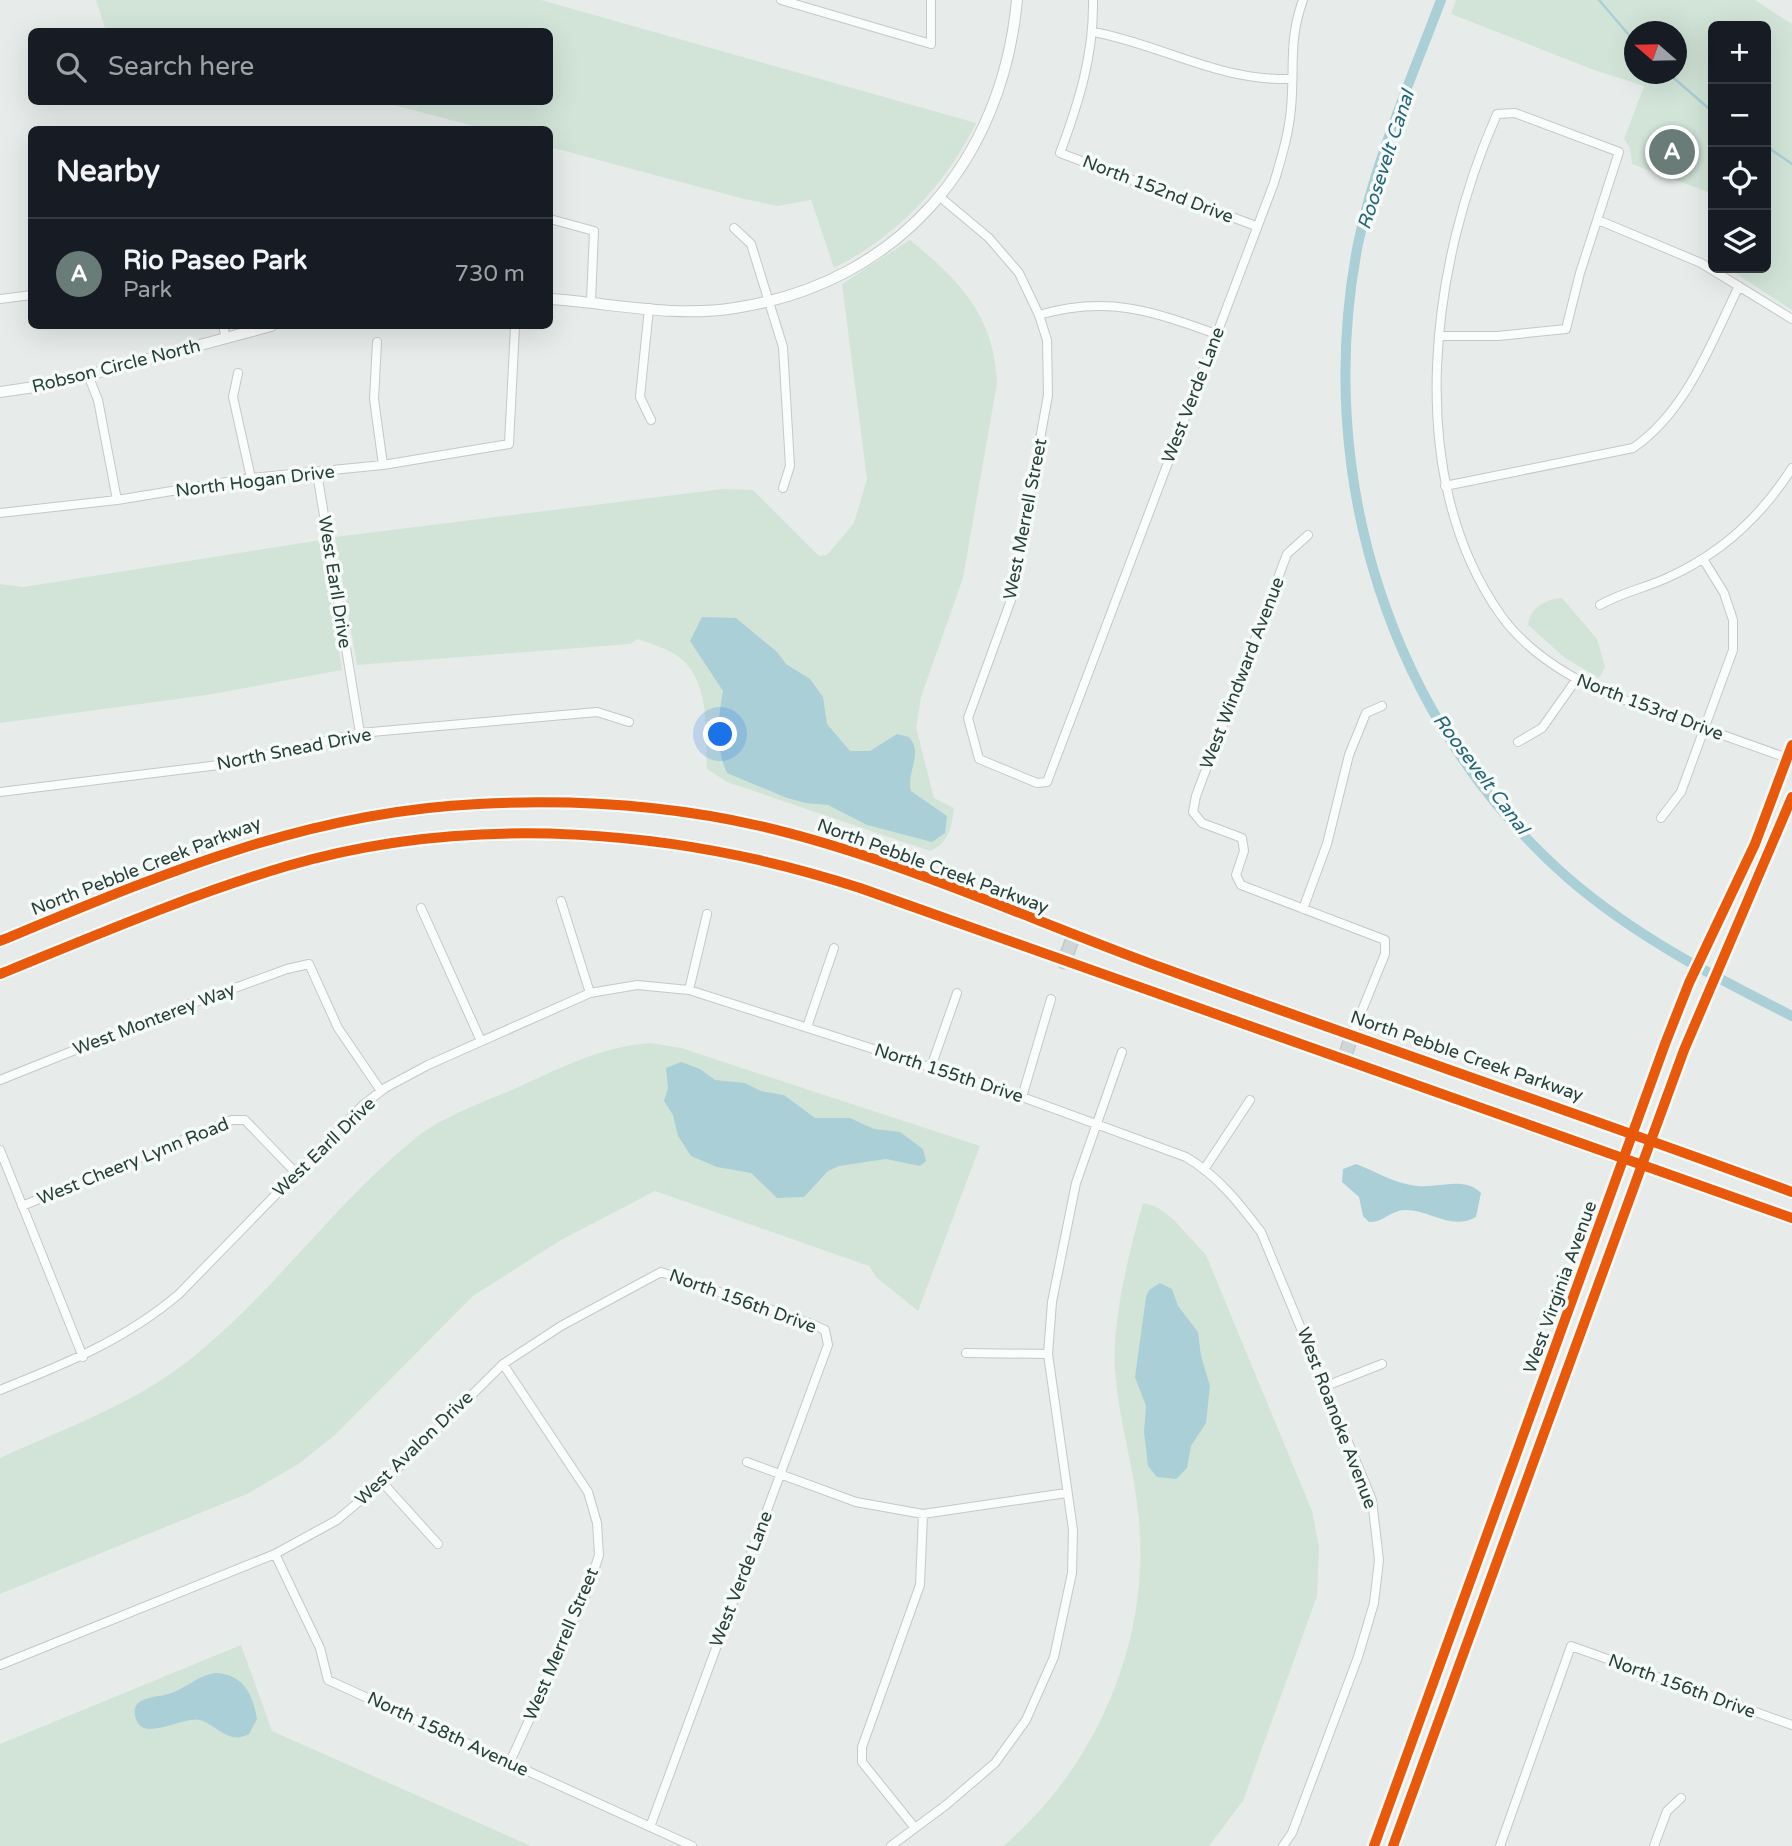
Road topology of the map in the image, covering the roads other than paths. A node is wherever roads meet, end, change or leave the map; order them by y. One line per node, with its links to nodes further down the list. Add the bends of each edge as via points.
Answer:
1 (781, 0): 2 (street, via 930,44)
2 (931, 0)
3 (1017, 0): 8 (street, via 1011,53 995,106 973,151)
4 (1093, 0): 6 (street)
5 (1303, 0): 7 (street, West Verde Lane, via 1293,26)
6 (1094, 32): 7 (street, via 1122,37 1216,70 1258,80); 11 (street, North 152nd Drive, via 1077,108 1060,153)
7 (1290, 79): 11 (street, West Verde Lane, via 1287,138)
8 (940, 197): 17 (street, via 898,237 844,274); 20 (street, West Merrell Street, via 989,238 1019,274)
9 (553, 220): 18 (street, via 594,231)
10 (1598, 220): 13 (street, via 1690,258); 26 (street, via 1566,329); 26 (street, via 1619,152 1515,113 1497,114 1456,233)
11 (1256, 226): 25 (street, West Verde Lane)
12 (734, 228): 17 (street, via 751,244)
13 (1739, 286): 21 (street); 37 (street, via 1670,417 1633,448)
14 (27, 296): 15 (street)
15 (0, 299)
16 (553, 299): 18 (street)
17 (769, 301): 19 (street, via 717,310); 38 (street, via 783,347 790,466)
18 (591, 302): 19 (street)
19 (649, 308): 32 (street, via 640,397)
20 (1039, 315): 25 (street, via 1068,306 1126,306); 52 (street, West Merrell Street, via 1046,340 1048,395 1011,600 968,718 979,759 1037,783)
21 (1792, 320)
22 (224, 329): 27 (street)
23 (260, 329): 27 (street, Robson Circle North)
24 (515, 329): 33 (street, North Hogan Drive, via 509,444)
25 (1216, 334): 52 (street, West Verde Lane)
26 (1439, 336): 37 (street, via 1437,378)
27 (226, 338): 30 (street, Robson Circle North)
28 (377, 342): 33 (street, via 374,399)
29 (238, 373): 36 (street, via 233,397)
30 (88, 375): 31 (street, Robson Circle North); 39 (street, via 98,400)
31 (0, 392)
32 (651, 420)
33 (383, 465): 35 (street, North Hogan Drive)
34 (1792, 468): 42 (street, via 1754,519)
35 (317, 473): 36 (street, North Hogan Drive); 48 (street, West Earll Drive)
36 (251, 478): 39 (street, North Hogan Drive)
37 (1445, 486): 44 (street, North 153rd Drive, via 1467,554 1501,616 1542,658)
38 (783, 488)
39 (117, 500): 40 (street, North Hogan Drive)
40 (0, 513)
41 (1308, 535): 58 (street, West Windward Avenue, via 1287,554 1193,806 1196,818 1242,838 1244,851 1237,868 1238,881 1245,888)
42 (1703, 559): 43 (street); 47 (street, via 1724,593 1735,634)
43 (1600, 605)
44 (1576, 680): 47 (street, North 153rd Drive); 49 (street, via 1542,729)
45 (1382, 706): 58 (street, via 1366,713 1349,755 1327,844)
46 (629, 722): 48 (street, North Snead Drive, via 597,712)
47 (1705, 729): 51 (street, North 153rd Drive); 55 (street, via 1681,792)
48 (360, 733): 53 (street, North Snead Drive, via 227,764)
49 (1518, 742)
50 (1792, 745): 51 (main road, West Virginia Avenue)
51 (1790, 759): 80 (main road, West Virginia Avenue, via 1689,983)
52 (1047, 782)
53 (0, 792)
54 (1792, 797): 81 (main road, West Virginia Avenue, via 1708,992)
55 (1661, 818)
56 (561, 901): 66 (street)
57 (421, 908): 71 (street)
58 (1303, 909): 70 (street, via 1385,940 1385,954)
59 (707, 914): 65 (street)
60 (1074, 935): 61 (main road, North Pebble Creek Parkway, via 876,860 761,827 602,804 479,804 406,810 262,839); 63 (main road); 70 (main road, North Pebble Creek Parkway)
61 (0, 941)
62 (834, 948): 69 (street)
63 (1063, 962): 64 (main road, via 860,888 757,857 629,839 510,833 425,839 289,866 201,894); 73 (main road)
64 (0, 974)
65 (689, 990): 66 (street, West Earll Drive, via 637,985); 69 (street, North 155th Drive)
66 (590, 993): 71 (street, West Earll Drive)
67 (957, 993): 74 (street)
68 (1051, 999): 77 (street)
69 (807, 1027): 74 (street, North 155th Drive)
70 (1352, 1035): 73 (main road); 80 (main road, North Pebble Creek Parkway)
71 (481, 1041): 76 (street, West Earll Drive)
72 (1122, 1052): 79 (street)
73 (1344, 1059): 83 (main road)
74 (931, 1067): 77 (street, North 155th Drive)
75 (0, 1080): 76 (street, West Monterey Way, via 197,1001 310,964 338,1028)
76 (382, 1091): 86 (street, West Earll Drive)
77 (1022, 1097): 79 (street, North 155th Drive)
78 (1250, 1100): 85 (street)
79 (1096, 1124): 85 (street, North 155th Drive); 93 (street, via 1072,1198 1052,1302)
80 (1633, 1133): 81 (main road, North Pebble Creek Parkway); 83 (main road, West Virginia Avenue)
81 (1652, 1140): 84 (main road, West Virginia Avenue); 87 (main road, North Pebble Creek Parkway)
82 (0, 1150): 88 (street)
83 (1626, 1157): 84 (main road); 115 (main road, West Virginia Avenue)
84 (1644, 1164): 89 (main road); 116 (main road, West Virginia Avenue)
85 (1205, 1168): 97 (street, West Roanoke Avenue, via 1261,1232)
86 (295, 1172): 88 (street, West Cheery Lynn Road, via 244,1120 232,1120); 94 (street, West Earll Drive, via 179,1294 129,1332)
87 (1792, 1192)
88 (22, 1206): 94 (street)
89 (1792, 1218)
90 (661, 1272): 91 (street, North 156th Drive); 95 (street, West Avalon Drive, via 561,1326)
91 (825, 1331): 100 (street, West Verde Lane, via 828,1345)
92 (965, 1353): 93 (street)
93 (1048, 1354): 102 (street)
94 (83, 1357): 98 (street, West Earll Drive)
95 (503, 1364): 101 (street, West Avalon Drive); 108 (street, West Merrell Street, via 588,1492 597,1523 598,1555)
96 (1382, 1364): 97 (street)
97 (1326, 1386): 114 (street, West Roanoke Avenue, via 1372,1500 1379,1560 1374,1603 1359,1657 1292,1833)
98 (0, 1390)
99 (747, 1462): 100 (street)
100 (780, 1475): 103 (street, via 856,1502); 110 (street, West Verde Lane)
101 (382, 1482): 104 (street); 105 (street, West Avalon Drive, via 337,1520)
102 (1066, 1493): 103 (street); 111 (street, via 1073,1541 1065,1616 1054,1657 1026,1720 995,1763)
103 (923, 1514): 111 (street, via 920,1585 862,1747 862,1762)
104 (438, 1544)
105 (275, 1554): 106 (street, West Avalon Drive); 108 (street, North 158th Avenue, via 320,1648 328,1679)
106 (0, 1665)
107 (1792, 1725): 117 (street, North 156th Drive, via 1571,1646)
108 (510, 1762): 110 (street, North 158th Avenue)
109 (1681, 1798): 118 (street, via 1667,1811)
110 (650, 1827): 112 (street, North 158th Avenue)
111 (915, 1828): 113 (street)
112 (692, 1846)
113 (891, 1846)
114 (1283, 1846)
115 (1374, 1846)
116 (1394, 1846)
117 (1500, 1846)
118 (1654, 1846)

